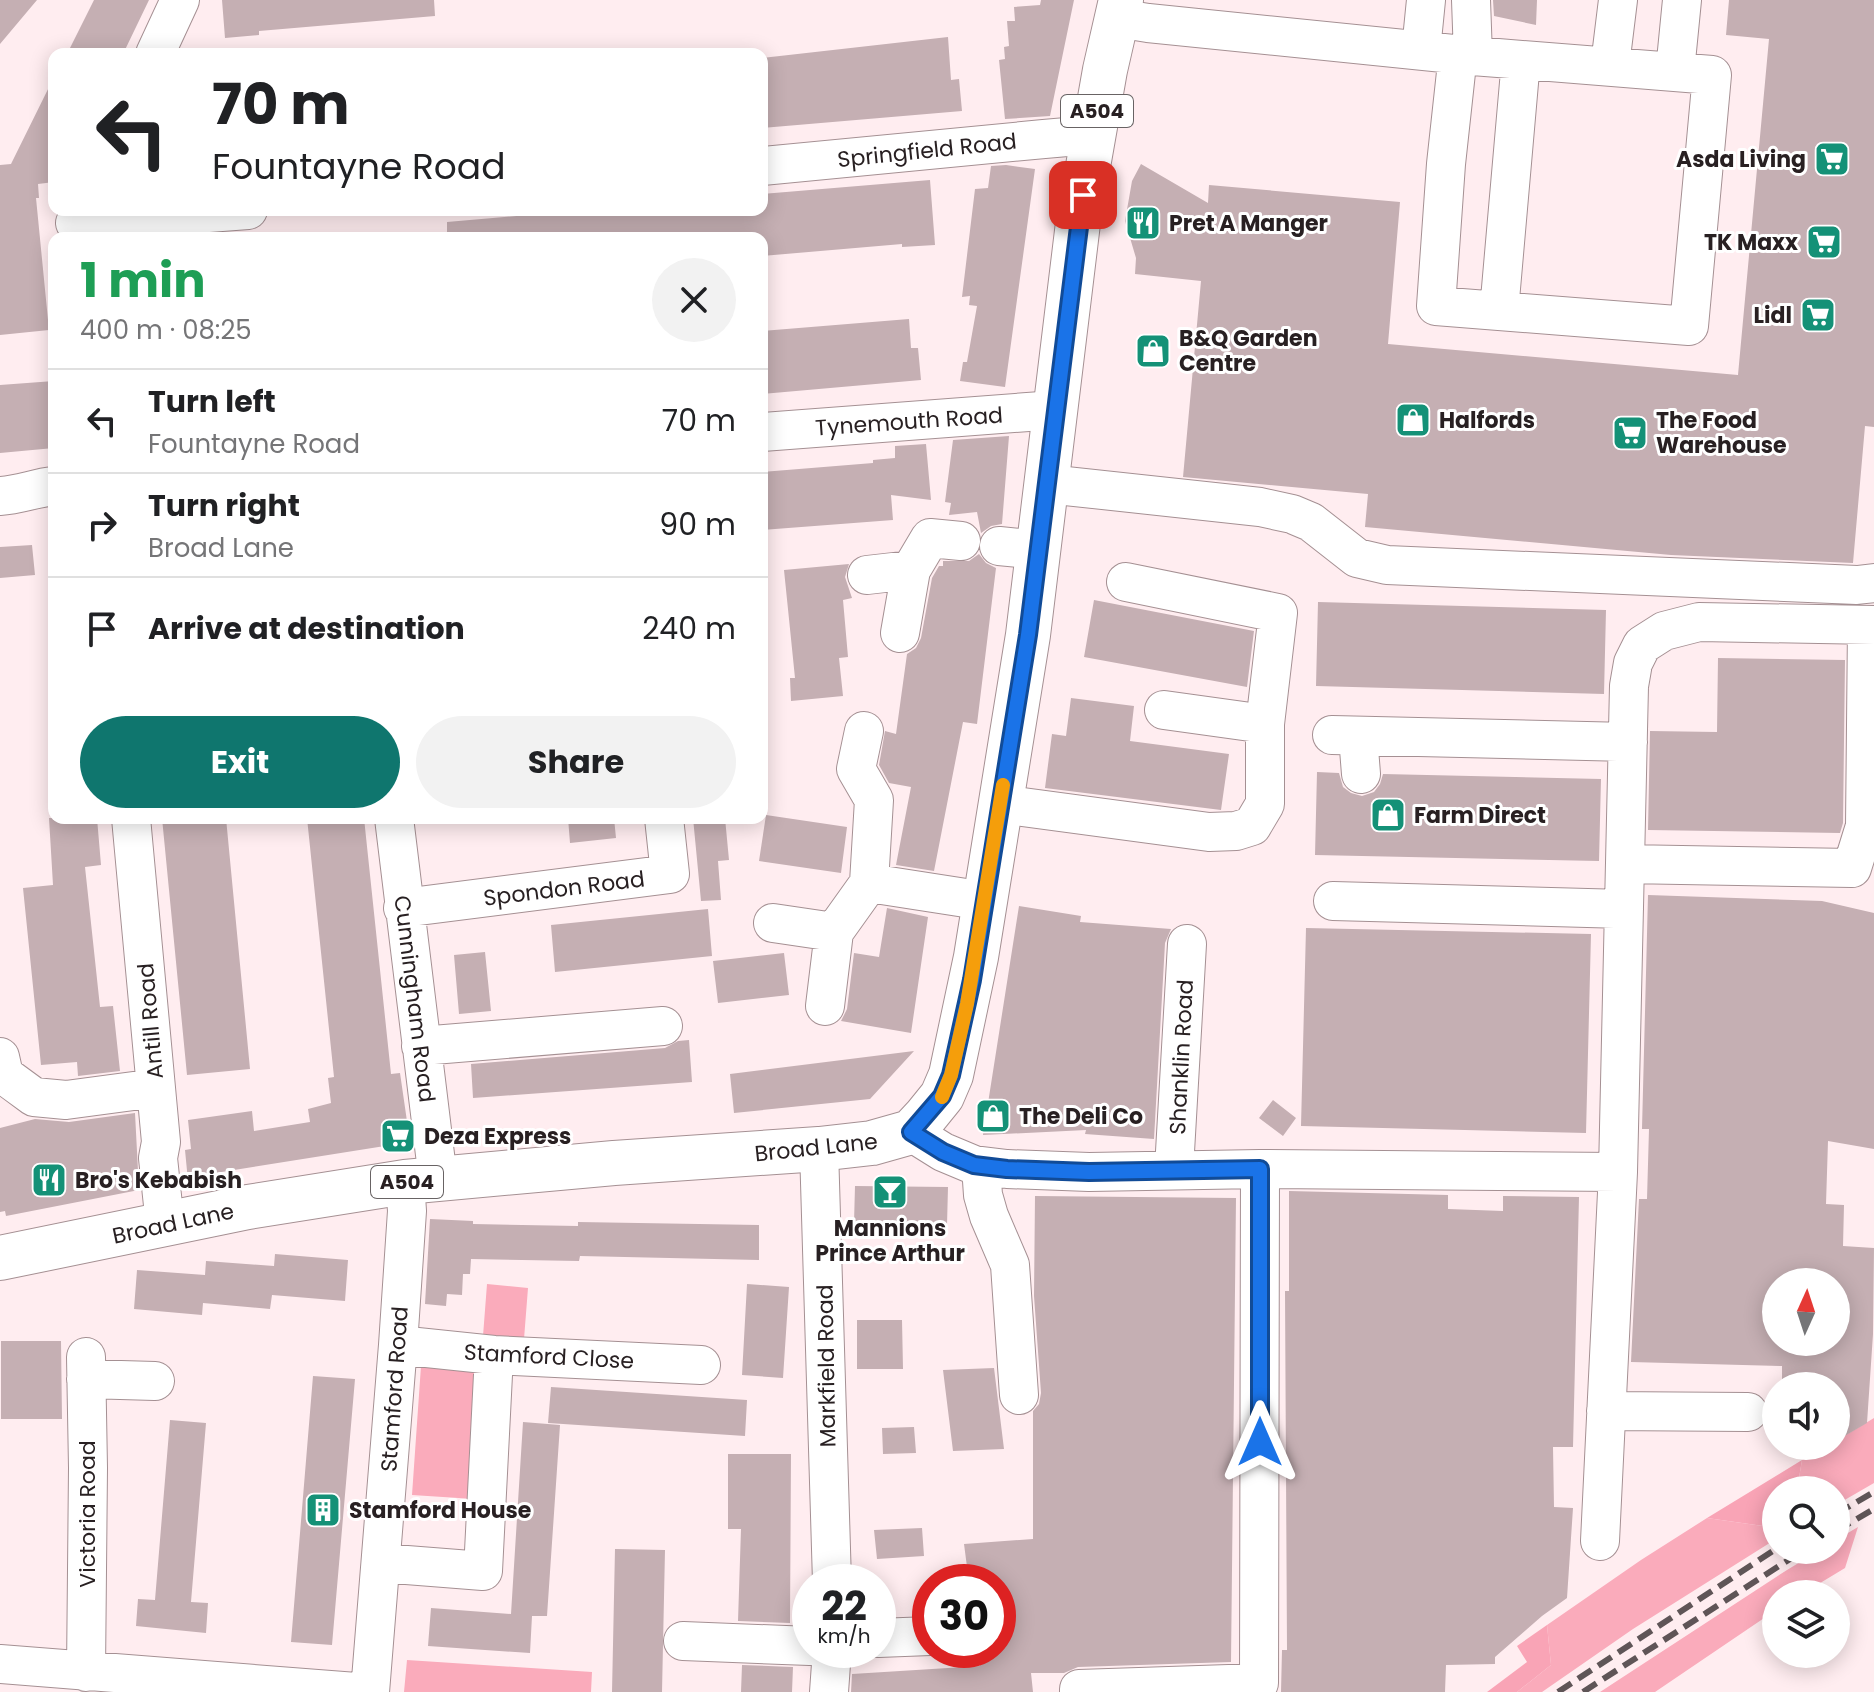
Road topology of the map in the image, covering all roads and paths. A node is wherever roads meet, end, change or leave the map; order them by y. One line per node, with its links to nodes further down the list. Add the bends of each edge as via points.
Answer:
1 (180, 0): 7 (street)
2 (1426, 0): 8 (street)
3 (1471, 0): 9 (street)
4 (1618, 0): 11 (street)
5 (1682, 0): 12 (street)
6 (1119, 9): 8 (street, via 1148,23); 13 (main road, A504)
7 (158, 48)
8 (1421, 50): 9 (street)
9 (1466, 55): 10 (street); 17 (street, via 1446,164 1436,306)
10 (1521, 60): 11 (street); 17 (street)
11 (1610, 65): 12 (street)
12 (1675, 71): 17 (street, via 1712,75 1689,326)
13 (1092, 140): 14 (street, Springfield Road, via 1044,139); 18 (main road, A504)
14 (768, 165)
15 (175, 216): 16 (street)
16 (78, 224)
17 (1499, 311)
18 (1055, 410): 19 (street, Tynemouth Road); 20 (main road, A504)
19 (768, 432)
20 (1047, 484): 27 (street, via 1292,514 1311,522 1357,558 1387,565); 35 (main road, A504, via 1019,548)
21 (48, 486): 22 (street)
22 (0, 496)
23 (961, 541): 24 (street, via 930,538)
24 (911, 570): 25 (street); 29 (street)
25 (867, 575)
26 (1126, 582): 31 (street, via 1278,613)
27 (1874, 583)
28 (1870, 625): 33 (street, via 1699,622 1664,631 1642,645 1633,663); 39 (street, via 1865,826 1852,868)
29 (900, 633)
30 (1164, 710): 31 (street)
31 (1265, 724): 35 (street, via 1265,804 1252,826 1236,831 1209,832)
32 (864, 731): 40 (street, via 856,769 874,800)
33 (1628, 742): 34 (street, via 1345,735); 39 (street)
34 (1361, 774)
35 (1000, 804): 41 (main road, A504)
36 (132, 824): 52 (street, Antill Road)
37 (395, 824): 43 (street, Cunningham Road)
38 (665, 824): 43 (street, Spondon Road, via 670,874)
39 (1625, 864): 44 (street)
40 (869, 883): 41 (street); 46 (street)
41 (985, 901): 53 (main road, A504, via 951,1075 942,1096)
42 (1333, 901): 44 (street)
43 (403, 908): 50 (street, Cunningham Road)
44 (1624, 909): 58 (street)
45 (773, 923): 46 (street)
46 (834, 932): 48 (street)
47 (1187, 944): 56 (street, Shanklin Road)
48 (825, 1006)
49 (663, 1026): 50 (street)
50 (421, 1046): 59 (street, Cunningham Road)
51 (0, 1057): 52 (street, via 4,1075 34,1097 66,1100)
52 (156, 1088): 60 (street, Antill Road)
53 (911, 1132): 54 (main road, Broad Lane / A504); 55 (street, via 951,1156)
54 (819, 1149): 59 (main road, Broad Lane / A504); 71 (street, Markfield Road)
55 (981, 1166): 56 (street, via 1089,1172); 66 (street, via 989,1216 1010,1265)
56 (1174, 1169): 57 (street)
57 (1260, 1169): 58 (street); 80 (street, via 1259,1683)
58 (1618, 1172): 67 (street)
59 (421, 1181): 60 (main road, Broad Lane / A504); 62 (street, Stamford Road, via 407,1211)
60 (165, 1224): 61 (main road, Broad Lane / A504)
61 (0, 1258)
62 (398, 1345): 63 (street, Stamford Close); 70 (street, Stamford Road)
63 (494, 1355): 64 (street, Stamford Close); 70 (street, via 483,1571)
64 (701, 1365)
65 (155, 1381): 76 (street, Victoria Road, via 86,1368)
66 (1019, 1395)
67 (1606, 1411): 68 (street); 69 (street)
68 (1748, 1412)
69 (1600, 1541)
70 (381, 1563): 78 (street, Stamford Road)
71 (831, 1564)
72 (683, 1641): 73 (street)
73 (792, 1645)
74 (0, 1664): 76 (street)
75 (831, 1668): 79 (street)
76 (86, 1672): 77 (street)
77 (356, 1692)
78 (370, 1692)
79 (829, 1692)
80 (1079, 1692)

